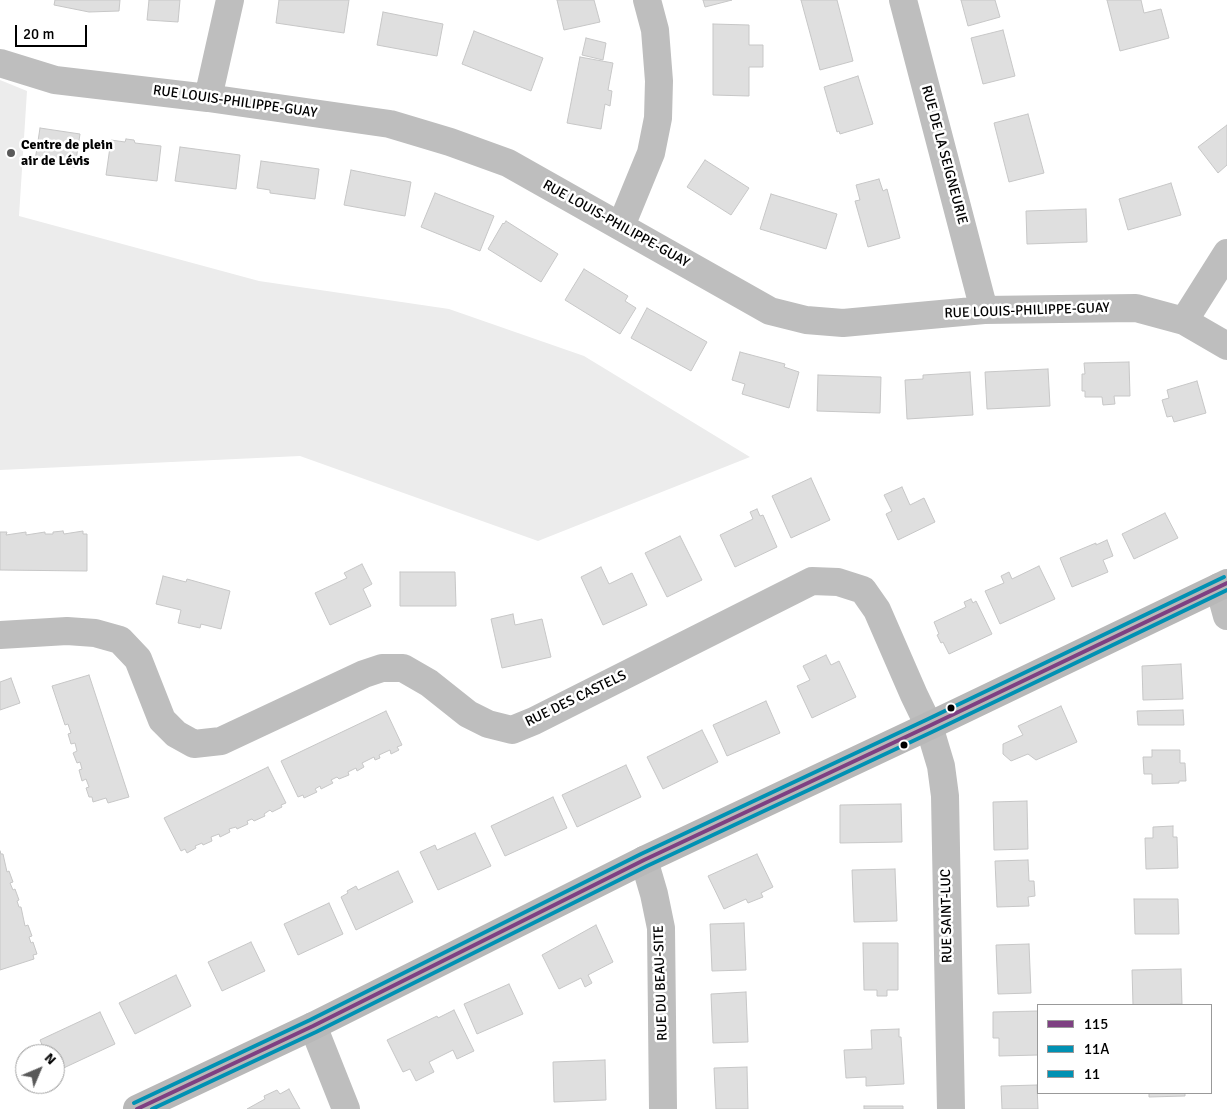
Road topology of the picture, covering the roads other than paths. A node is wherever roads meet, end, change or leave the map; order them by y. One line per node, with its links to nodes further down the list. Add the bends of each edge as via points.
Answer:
1 (230, 0): 5 (street)
2 (647, 0): 6 (street, via 656,30 658,118 651,153)
3 (903, 0): 8 (street, RUE DE LA SEIGNEURIE)
4 (0, 63): 5 (street, RUE LOUIS-PHILIPPE-GUAY, via 55,80)
5 (208, 98): 6 (street, RUE LOUIS-PHILIPPE-GUAY, via 390,124 450,142 508,163)
6 (621, 226): 8 (street, RUE LOUIS-PHILIPPE-GUAY, via 770,311 806,320 843,323)
7 (1227, 253): 9 (street)
8 (984, 310): 9 (street, RUE LOUIS-PHILIPPE-GUAY, via 1136,308)
9 (1184, 321): 10 (street, RUE LOUIS-PHILIPPE-GUAY)
10 (1227, 346)
11 (1223, 585): 12 (street); 14 (street)
12 (1227, 616)
13 (0, 635): 14 (street, RUE DES CASTELS, via 95,632 120,640 138,659 162,720 176,734 194,744 221,741 382,668 403,668 429,682 468,714 488,724 512,730 812,581 838,582 863,590 877,610)
14 (929, 726): 15 (street); 20 (street, RUE SAINT-LUC, via 941,766 945,796)
15 (644, 860): 16 (street); 19 (street, RUE DU BEAU-SITE, via 661,928)
16 (313, 1026): 17 (street); 18 (street)
17 (137, 1109)
18 (346, 1109)
19 (663, 1109)
20 (951, 1109)

